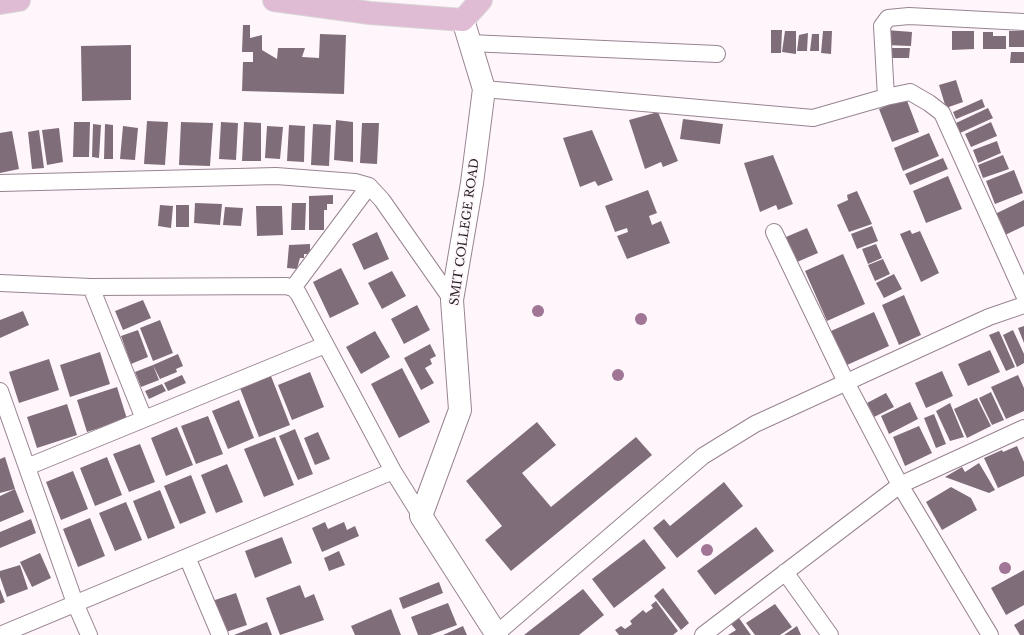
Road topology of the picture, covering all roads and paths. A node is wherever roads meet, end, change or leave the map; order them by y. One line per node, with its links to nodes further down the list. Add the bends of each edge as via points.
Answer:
1 (19, 0): 4 (main road)
2 (274, 0): 5 (main road, via 370,13)
3 (481, 0): 5 (main road)
4 (0, 3)
5 (463, 20): 7 (main road, SMIT COLLEGE ROAD)
6 (1024, 22): 10 (street, via 909,16 888,18 882,26)
7 (470, 42): 8 (street); 9 (main road, SMIT COLLEGE ROAD)
8 (717, 54)
9 (484, 89): 10 (street, via 813,118); 18 (main road, SMIT COLLEGE ROAD, via 472,183)
10 (886, 97): 17 (street, via 910,92 942,113)
11 (0, 183): 12 (street, via 276,176 355,182)
12 (369, 186): 16 (street); 18 (street, via 382,200)
13 (774, 232): 21 (street)
14 (0, 283): 15 (street)
15 (91, 287): 16 (street); 23 (street)
16 (293, 288): 20 (street)
17 (1024, 296)
18 (452, 300): 28 (main road, SMIT COLLEGE ROAD, via 460,410)
19 (1024, 305): 21 (street, via 989,317)
20 (325, 345): 23 (street); 26 (street)
21 (846, 382): 27 (street); 35 (street, via 755,424 703,456)
22 (0, 391): 25 (street)
23 (144, 419): 25 (street)
24 (1024, 428): 27 (street)
25 (27, 467): 31 (street)
26 (393, 471): 28 (street); 29 (street)
27 (900, 485): 30 (street); 38 (street)
28 (421, 516): 35 (main road)
29 (187, 557): 31 (street); 34 (street)
30 (785, 572): 36 (street); 37 (street)
31 (75, 603): 32 (street); 33 (street)
32 (0, 635)
33 (89, 635)
34 (220, 635)
35 (497, 635)
36 (703, 635)
37 (830, 635)
38 (990, 635)

